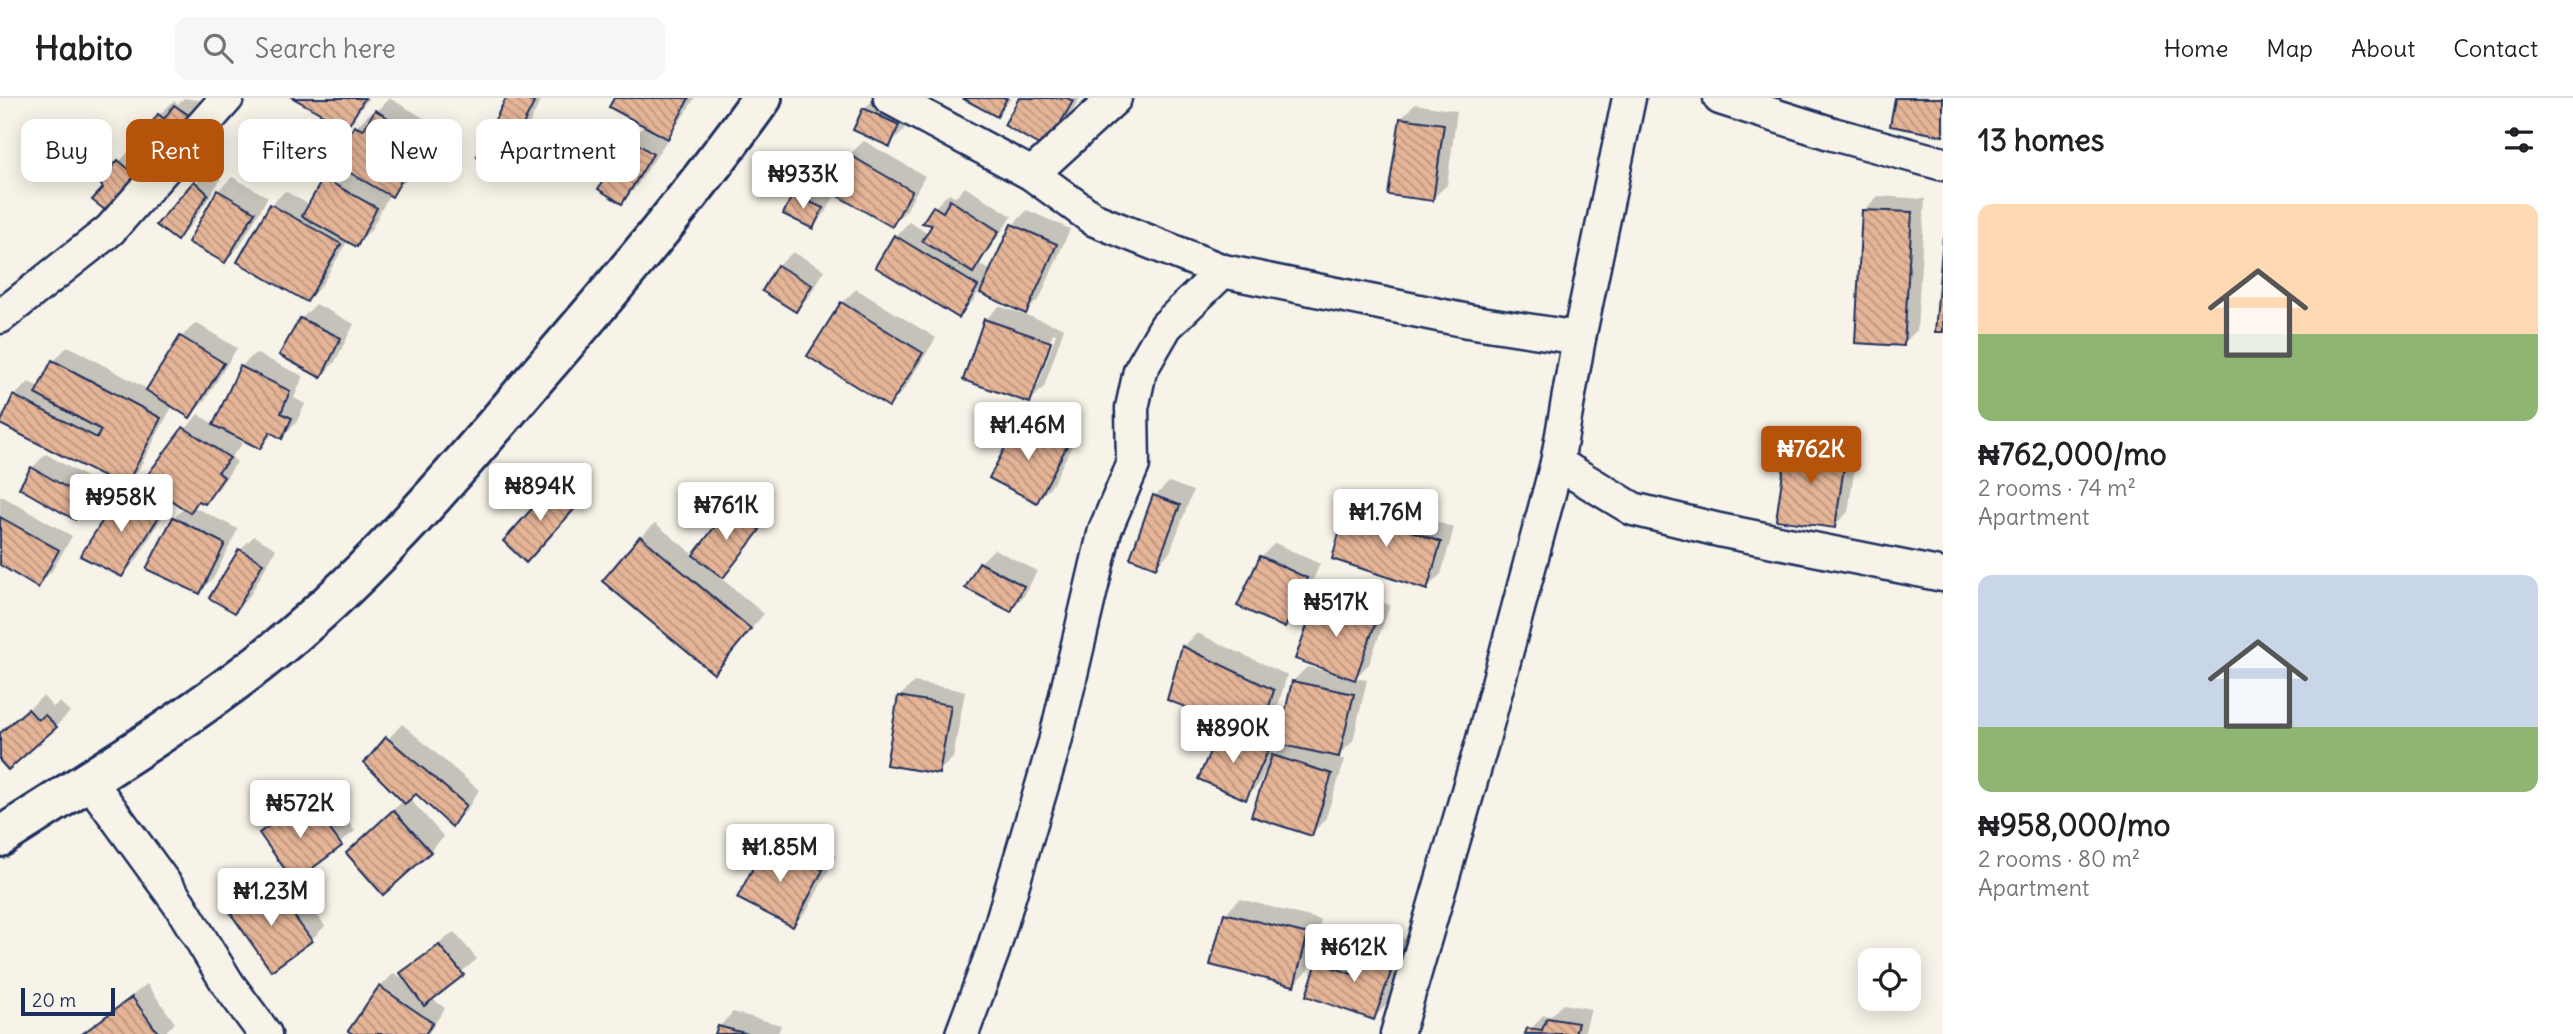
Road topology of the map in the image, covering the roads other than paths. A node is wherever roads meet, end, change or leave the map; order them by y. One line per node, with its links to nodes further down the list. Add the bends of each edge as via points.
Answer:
1 (227, 98): 10 (street, via 110,230)
2 (762, 98): 14 (street, via 710,172 569,340 453,475 346,586 260,663)
3 (890, 98): 8 (street)
4 (1115, 98): 8 (street)
5 (1629, 98): 11 (street)
6 (1720, 98): 7 (street)
7 (1943, 164)
8 (1032, 174): 9 (street, via 1095,220)
9 (1223, 271): 11 (street, via 1468,321); 17 (street, via 1166,326 1140,371 1132,408 1133,465 1105,530 1055,742 993,951)
10 (0, 317)
11 (1578, 338): 12 (street)
12 (1557, 463): 13 (street, via 1633,509); 18 (street)
13 (1943, 575)
14 (89, 780): 15 (street); 16 (street, via 180,905)
15 (0, 836)
16 (265, 1034)
17 (962, 1034)
18 (1397, 1034)

